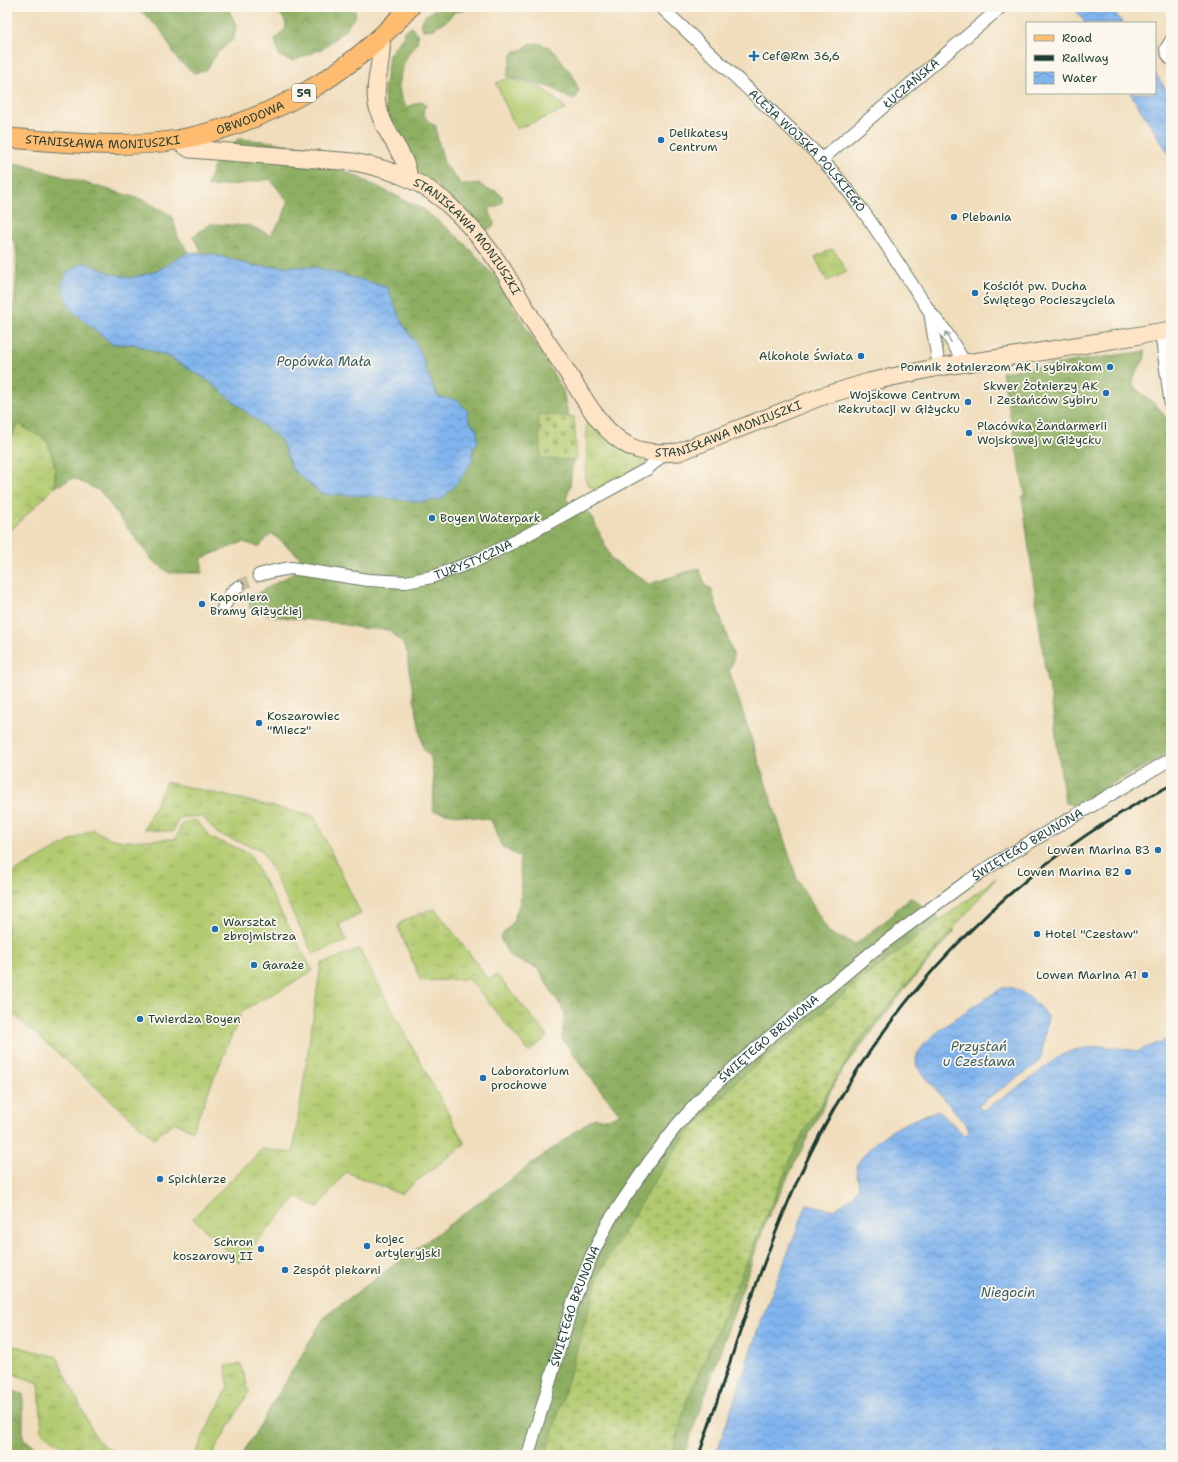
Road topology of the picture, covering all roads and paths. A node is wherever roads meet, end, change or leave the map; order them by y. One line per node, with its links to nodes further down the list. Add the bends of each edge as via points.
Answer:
1 (410, 7): 4 (main road, OBWODOWA / 59)
2 (661, 7): 9 (street, ALEJA WOJSKA POLSKIEGO)
3 (1001, 7): 9 (street, ŁUCZAŃSKA)
4 (381, 36): 8 (main road, OBWODOWA / 59, via 324,82 288,102 241,122); 10 (street, STANISŁAWA MONIUSZKI, via 383,47 376,89 377,104 385,129 406,163)
5 (1169, 43): 6 (street, via 1167,53)
6 (1171, 59)
7 (7, 138): 8 (main road, STANISŁAWA MONIUSZKI / 59, via 86,144)
8 (176, 140): 10 (street, STANISŁAWA MONIUSZKI, via 190,149 354,162 377,166)
9 (822, 159): 11 (street, ALEJA WOJSKA POLSKIEGO, via 856,200)
10 (409, 178): 16 (street, STANISŁAWA MONIUSZKI, via 450,206 494,258 532,320 606,428 632,447 642,451)
11 (930, 312): 13 (street, ALEJA WOJSKA POLSKIEGO, one-way to 11); 14 (street, ALEJA WOJSKA POLSKIEGO)
12 (1166, 331): 13 (street, STANISŁAWA MONIUSZKI); 15 (street)
13 (965, 363): 14 (street, STANISŁAWA MONIUSZKI)
14 (939, 367): 16 (street, STANISŁAWA MONIUSZKI, via 846,388 679,452)
15 (1171, 406)
16 (665, 453): 17 (street, TURYSTYCZNA, via 647,469 520,540 432,577 406,582 368,580 291,568)
17 (259, 575)
18 (238, 587): 19 (street)
19 (223, 608)
20 (1171, 759): 21 (street, ŚWIĘTEGO BRUNONA, via 965,883 873,951 705,1094 649,1162 609,1221 591,1257 572,1306)
21 (528, 1455)

